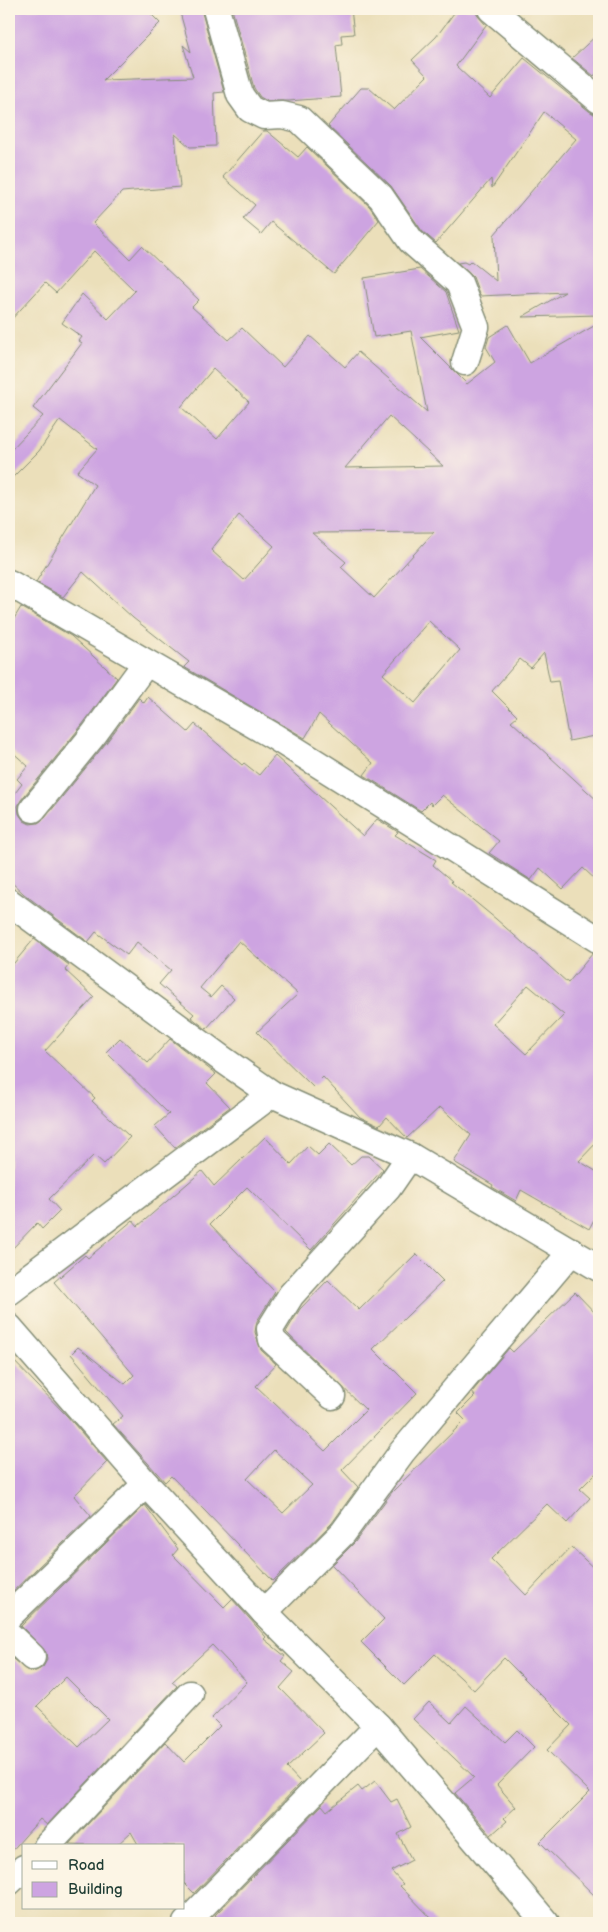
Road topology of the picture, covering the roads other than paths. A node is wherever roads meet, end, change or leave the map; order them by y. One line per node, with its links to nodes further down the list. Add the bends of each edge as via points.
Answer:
1 (216, 9): 4 (street, via 240,95 250,109 264,116 299,118 381,198 411,241 458,283 476,327)
2 (491, 9): 3 (street)
3 (599, 100)
4 (465, 362)
5 (9, 583): 6 (street)
6 (146, 663): 7 (street); 9 (street, via 275,737)
7 (33, 809)
8 (9, 902): 10 (street)
9 (599, 940)
10 (272, 1094): 11 (street); 14 (street)
11 (410, 1156): 12 (street); 16 (street, via 388,1188 291,1295 270,1329 272,1340)
12 (572, 1251): 13 (street); 18 (street, via 402,1452 343,1534)
13 (599, 1268)
14 (9, 1292)
15 (9, 1327): 17 (street)
16 (332, 1396)
17 (146, 1484): 18 (street); 19 (street)
18 (264, 1612): 23 (street)
19 (9, 1616)
20 (9, 1635): 21 (street)
21 (32, 1657)
22 (190, 1694): 24 (street)
23 (378, 1726): 27 (street); 28 (street)
24 (49, 1844)
25 (22, 1870): 26 (street)
26 (9, 1882)
27 (193, 1921)
28 (546, 1923)

